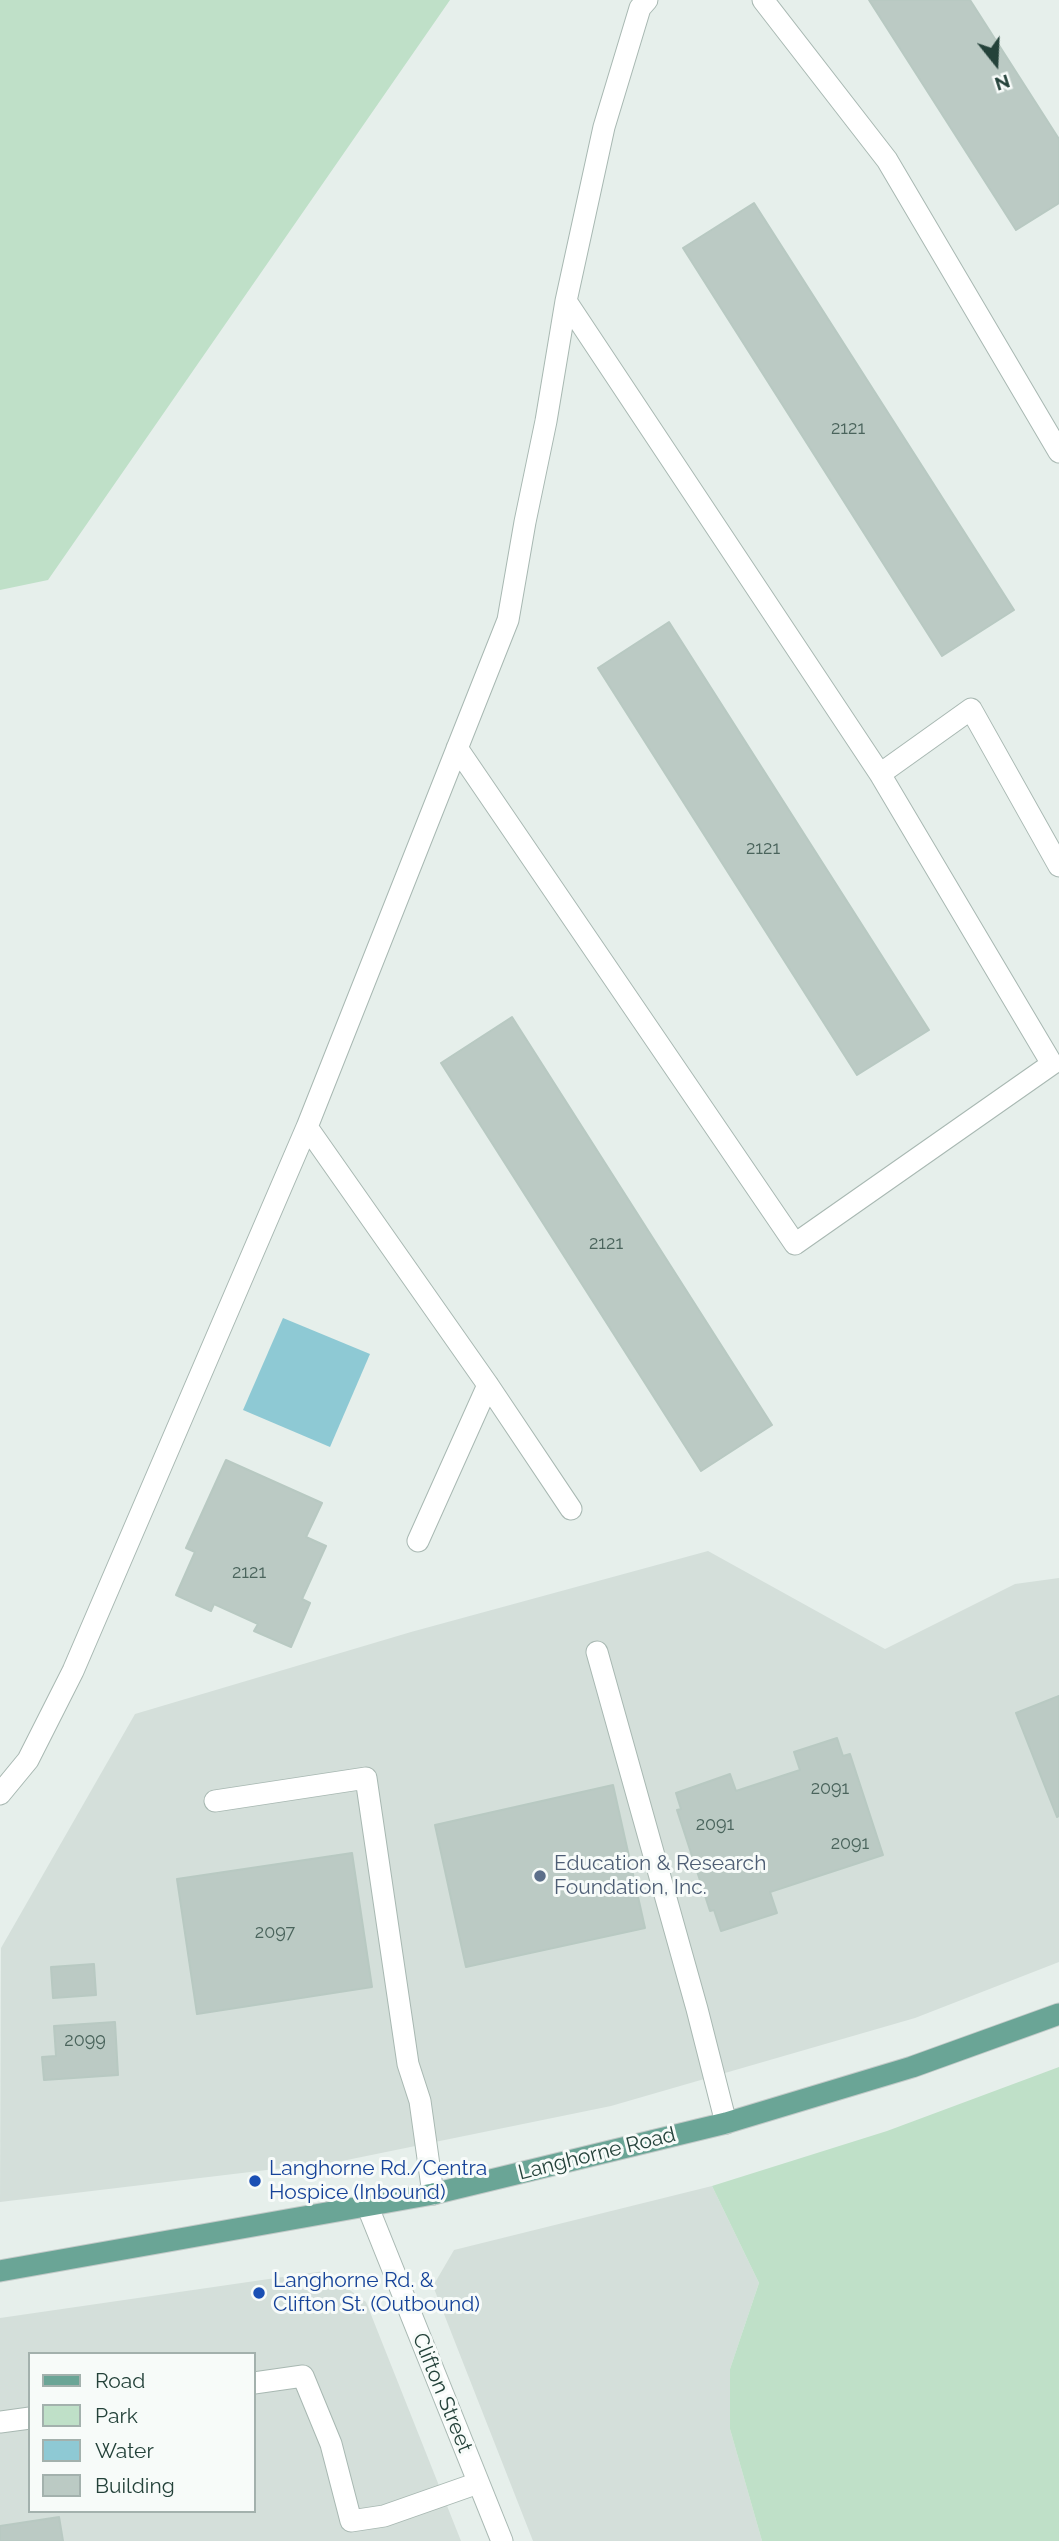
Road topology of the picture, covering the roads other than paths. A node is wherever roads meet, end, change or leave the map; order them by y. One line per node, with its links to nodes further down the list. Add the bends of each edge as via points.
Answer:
1 (647, 0): 3 (street, via 640,8 604,127)
2 (763, 0): 4 (street, via 887,160)
3 (566, 301): 5 (street, via 508,620); 6 (street)
4 (1059, 452)
5 (457, 748): 8 (street, via 795,1244); 9 (street)
6 (880, 774): 7 (street, via 971,709); 8 (street)
7 (1059, 866)
8 (1055, 1060)
9 (307, 1128): 10 (street); 14 (street, via 73,1671 29,1760)
10 (488, 1385): 11 (street); 12 (street)
11 (571, 1509)
12 (418, 1541)
13 (597, 1652): 17 (street)
14 (0, 1794)
15 (215, 1801): 18 (street, via 366,1778 408,2064 420,2101)
16 (1059, 2014): 17 (main road, Langhorne Road, via 912,2067)
17 (726, 2123): 18 (main road, Langhorne Road)
18 (433, 2194): 19 (main road, Langhorne Road)
19 (367, 2205): 20 (main road, Langhorne Road); 24 (street, Clifton Street)
20 (0, 2271)
21 (256, 2383): 24 (street, via 303,2376 331,2444 351,2521 384,2516)
22 (28, 2418): 23 (street)
23 (0, 2423)
24 (478, 2483): 25 (street, Clifton Street)
25 (502, 2541)

